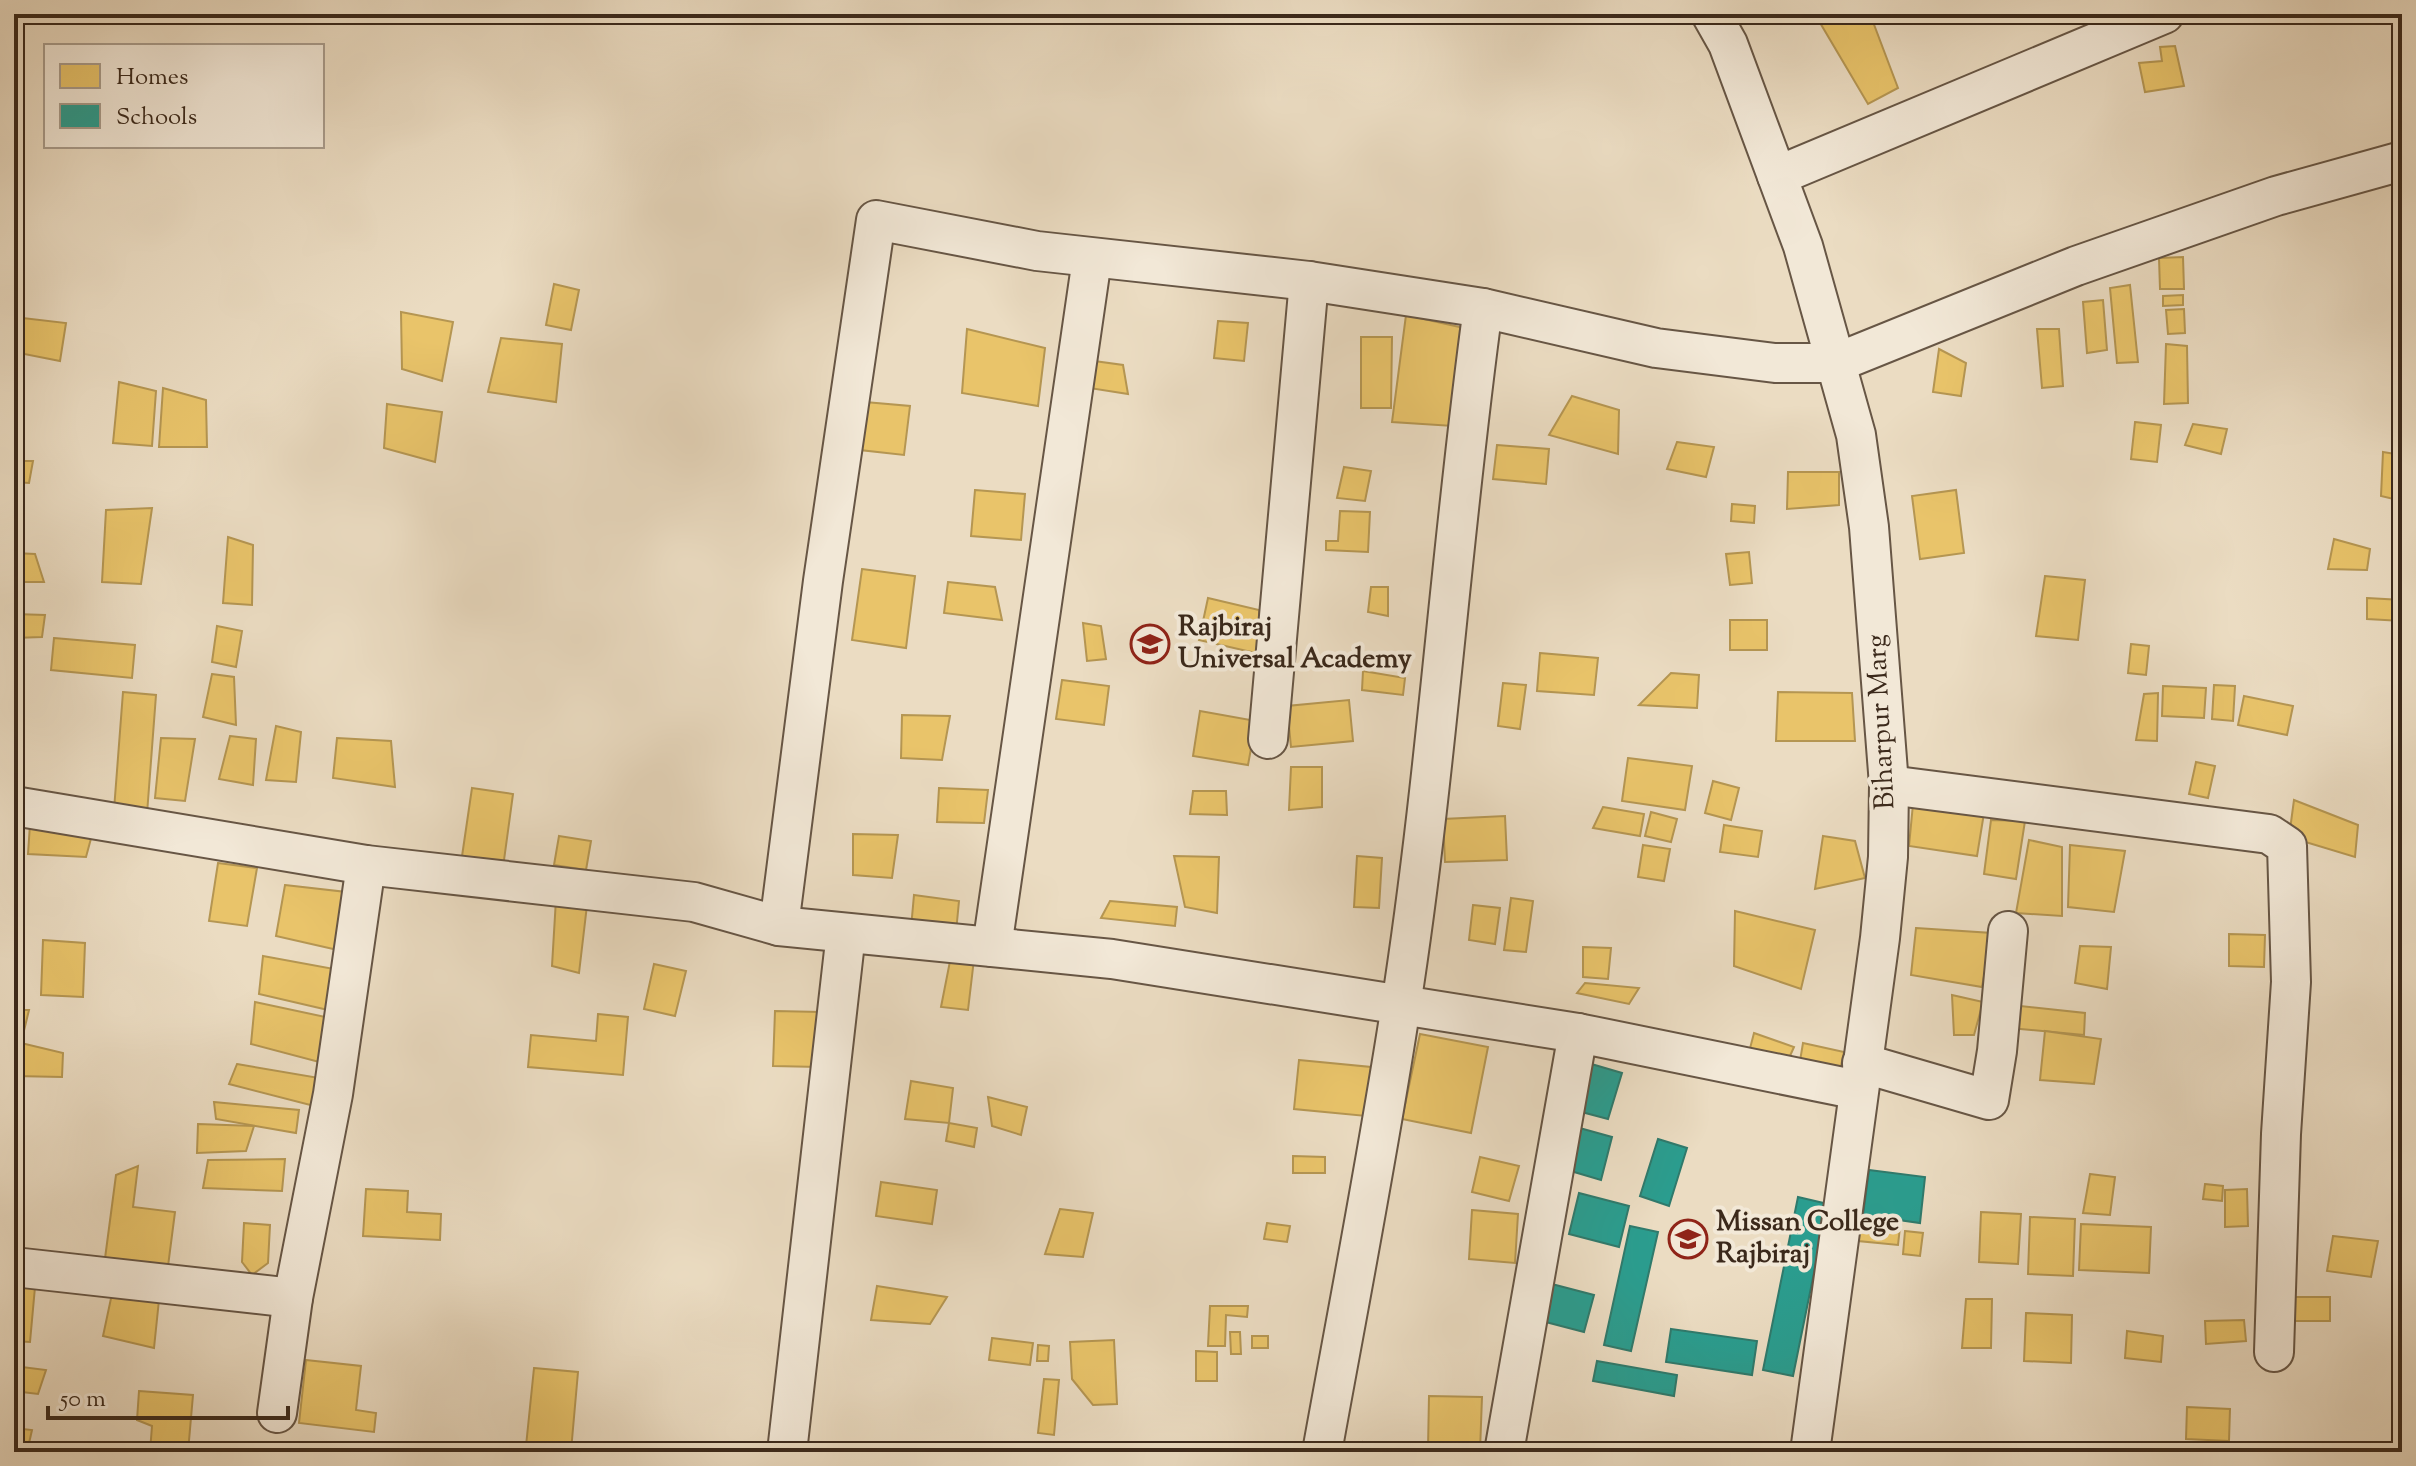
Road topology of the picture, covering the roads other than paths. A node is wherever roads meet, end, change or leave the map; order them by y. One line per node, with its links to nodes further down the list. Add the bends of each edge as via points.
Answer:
1 (2164, 14): 4 (street)
2 (1721, 24): 4 (street, Biharpur Marg)
3 (2402, 161): 8 (street, via 2276,196 2090,261)
4 (1777, 176): 8 (street, Biharpur Marg)
5 (1092, 259): 6 (street); 13 (street, via 876,220); 16 (street)
6 (1309, 281): 7 (street); 9 (street)
7 (1483, 308): 8 (street, via 1656,348 1775,363); 17 (street)
8 (1836, 363): 10 (street, Biharpur Marg, via 1856,435 1869,527)
9 (1268, 739)
10 (1889, 785): 19 (street, Biharpur Marg, via 1880,938); 22 (street, via 2269,834 2287,846 2291,982)
11 (14, 806): 12 (street)
12 (366, 865): 13 (street, via 694,902); 21 (street, via 333,1094)
13 (779, 926): 15 (street)
14 (2008, 931): 19 (street, via 1989,1100)
15 (846, 933): 16 (street); 24 (street)
16 (992, 947): 17 (street, via 1112,959)
17 (1401, 1005): 18 (street); 25 (street)
18 (1578, 1033): 19 (street); 26 (street)
19 (1860, 1076): 27 (street, Biharpur Marg)
20 (14, 1267): 21 (street)
21 (293, 1298): 23 (street)
22 (2274, 1352)
23 (277, 1413)
24 (787, 1452)
25 (1322, 1452)
26 (1504, 1452)
27 (1810, 1452)

